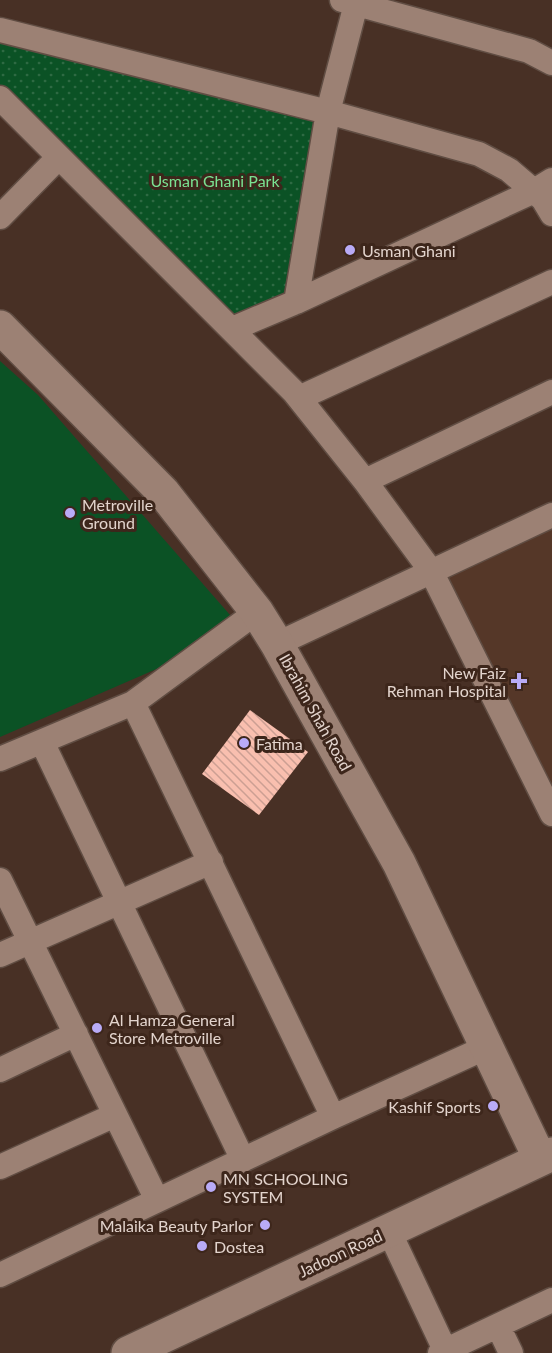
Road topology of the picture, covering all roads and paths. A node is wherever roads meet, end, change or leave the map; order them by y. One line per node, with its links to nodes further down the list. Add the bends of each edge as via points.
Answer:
1 (351, 1): 3 (street, via 529,51); 5 (street)
2 (0, 30): 5 (street)
3 (552, 63)
4 (0, 98): 6 (street)
5 (328, 112): 7 (street, via 479,154); 11 (street)
6 (59, 157): 9 (street); 13 (street)
7 (543, 186): 8 (street, via 543,199); 11 (street)
8 (552, 214)
9 (0, 217)
10 (552, 282): 15 (street)
11 (297, 302): 13 (street)
12 (0, 327): 19 (street, Ibrahim Shah Road, via 163,492)
13 (232, 329): 15 (street)
14 (552, 392): 16 (street)
15 (299, 398): 16 (street)
16 (365, 481): 18 (street)
17 (552, 515): 18 (street)
18 (431, 571): 20 (street); 24 (street)
19 (257, 612): 20 (street, Ibrahim Shah Road); 21 (street)
20 (278, 644): 31 (street, Ibrahim Shah Road, via 399,863)
21 (133, 703): 22 (street); 25 (street)
22 (42, 742): 23 (street); 27 (street)
23 (0, 759)
24 (552, 814)
25 (211, 862): 27 (street); 34 (street)
26 (0, 880): 28 (street)
27 (118, 901): 28 (street); 36 (street)
28 (30, 941): 29 (street); 30 (street)
29 (0, 955)
30 (75, 1034): 32 (street); 33 (street)
31 (487, 1047): 34 (street); 35 (street, Ibrahim Shah Road)
32 (0, 1070)
33 (115, 1115): 37 (street); 38 (street)
34 (333, 1117): 36 (street)
35 (546, 1157): 39 (street, Jadoon Road)
36 (243, 1160): 38 (street)
37 (0, 1167)
38 (157, 1200): 40 (street)
39 (389, 1231): 43 (street); 44 (street, Jadoon Road)
40 (0, 1275)
41 (552, 1300): 42 (street)
42 (498, 1326): 43 (street); 45 (street)
43 (442, 1352)
44 (128, 1353)
45 (511, 1353)

